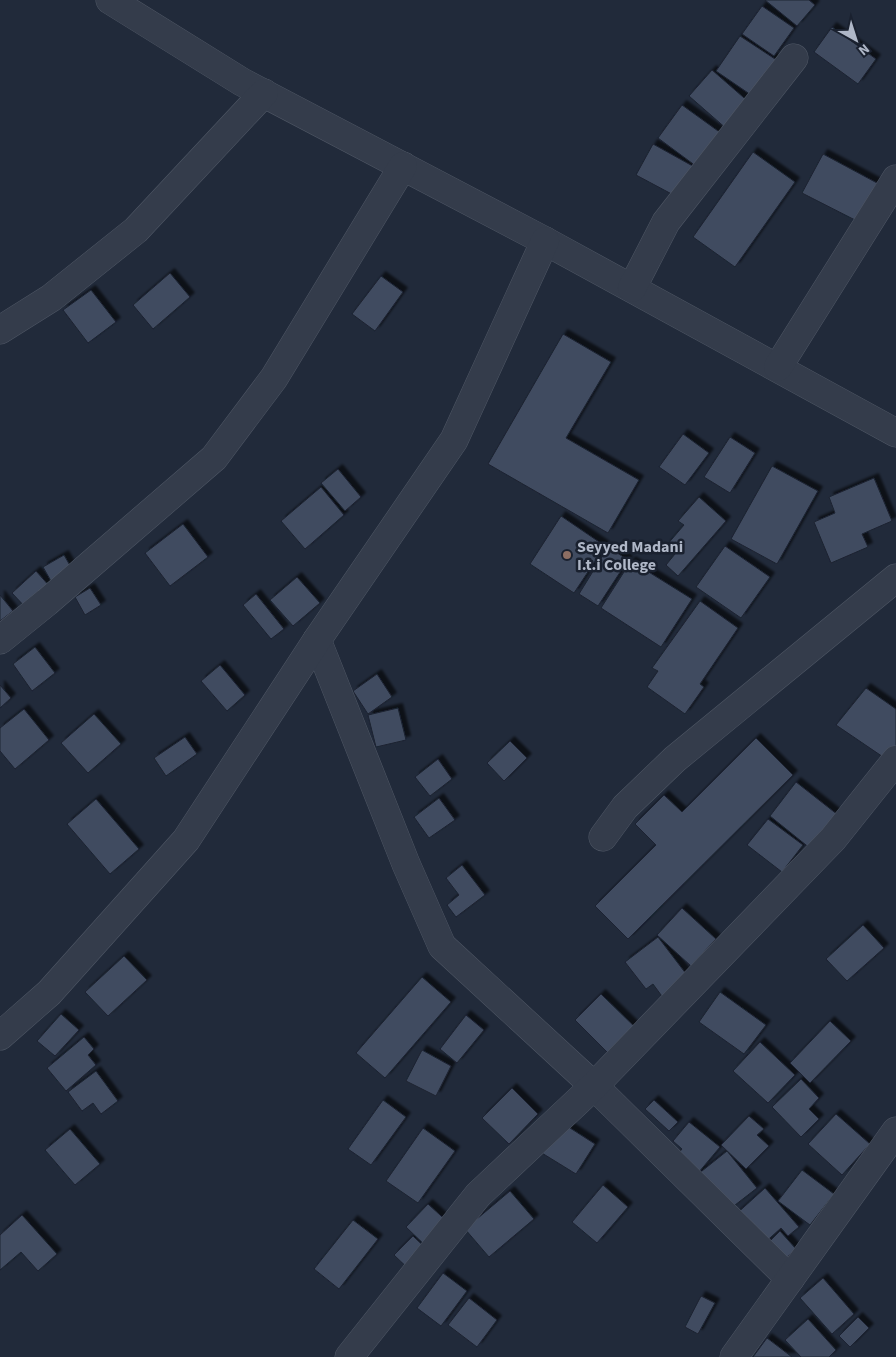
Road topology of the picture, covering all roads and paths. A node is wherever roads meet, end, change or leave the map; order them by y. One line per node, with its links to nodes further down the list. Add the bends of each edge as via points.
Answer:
1 (110, 0): 3 (street)
2 (794, 58): 7 (street, via 666,222)
3 (264, 93): 4 (street); 8 (street, via 136,230 51,298)
4 (403, 166): 6 (street); 12 (street, via 274,378 214,458)
5 (896, 179): 9 (street)
6 (544, 241): 7 (street); 13 (street, via 454,440)
7 (632, 288): 9 (street)
8 (0, 330)
9 (778, 368): 10 (street)
10 (896, 433)
11 (896, 578): 15 (street, via 675,759 625,807)
12 (0, 640)
13 (317, 640): 16 (street, via 186,840 49,993); 17 (street, via 442,946)
14 (896, 760): 17 (street, via 833,840)
15 (603, 836)
16 (0, 1036)
17 (594, 1086): 19 (street); 20 (street, via 478,1195)
18 (895, 1134): 19 (street)
19 (790, 1278): 21 (street)
20 (349, 1357)
21 (734, 1357)

